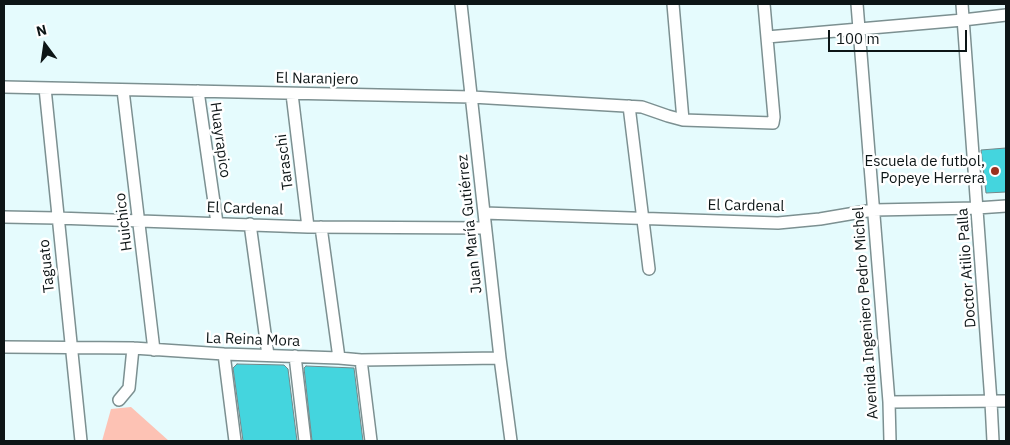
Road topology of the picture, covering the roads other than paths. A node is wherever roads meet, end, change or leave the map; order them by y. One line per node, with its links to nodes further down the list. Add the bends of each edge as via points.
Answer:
1 (461, 4): 15 (street, Juan María Gutiérrez)
2 (673, 4): 17 (street)
3 (764, 4): 9 (street)
4 (857, 4): 8 (street, Avenida Ingeniero Pedro Michel)
5 (962, 4): 7 (street, Doctor Atilio Palla)
6 (1006, 15): 7 (street)
7 (963, 20): 8 (street); 19 (street, Doctor Atilio Palla)
8 (859, 29): 9 (street); 20 (street, Avenida Ingeniero Pedro Michel)
9 (767, 37): 17 (street, El Naranjero, via 773,123)
10 (4, 87): 11 (street, El Naranjero)
11 (45, 88): 12 (street, El Naranjero); 23 (street, Taguato)
12 (123, 90): 13 (street, El Naranjero); 25 (street, Huichico)
13 (198, 91): 14 (street, El Naranjero); 26 (street, Huayrapico)
14 (292, 94): 15 (street, El Naranjero); 28 (street, Taraschi)
15 (472, 97): 16 (street, El Naranjero); 21 (street, Juan María Gutiérrez)
16 (629, 106): 17 (street, El Naranjero); 24 (street)
17 (683, 120)
18 (1006, 206): 19 (street, El Cardenal)
19 (977, 208): 20 (street, El Cardenal); 45 (street, Doctor Atilio Palla)
20 (873, 210): 24 (street, El Cardenal, via 778,223); 44 (street, Avenida Ingeniero Pedro Michel)
21 (484, 214): 24 (street, El Cardenal); 30 (street, Juan María Gutiérrez)
22 (4, 218): 23 (street, El Cardenal)
23 (57, 218): 25 (street, El Cardenal); 33 (street, Taguato)
24 (642, 218): 31 (street)
25 (139, 221): 26 (street, El Cardenal); 35 (street, Huichico)
26 (217, 223): 27 (street, El Cardenal)
27 (250, 224): 28 (street, El Cardenal); 37 (street)
28 (308, 227): 29 (street, El Cardenal)
29 (321, 227): 30 (street, El Cardenal); 39 (street)
30 (485, 228): 40 (street, Juan María Gutiérrez)
31 (649, 269)
32 (4, 347): 33 (street, La Reina Mora)
33 (70, 347): 34 (street, La Reina Mora); 46 (street, Taguato)
34 (132, 348): 35 (street, La Reina Mora); 42 (street, via 129,388)
35 (154, 350): 36 (street, La Reina Mora)
36 (224, 354): 37 (street, La Reina Mora); 47 (street)
37 (268, 355): 38 (street, La Reina Mora)
38 (295, 356): 39 (street, La Reina Mora); 48 (street)
39 (340, 358): 41 (street, La Reina Mora)
40 (500, 358): 41 (street, La Reina Mora); 50 (street, Juan María Gutiérrez)
41 (361, 360): 49 (street)
42 (119, 400)
43 (1006, 401): 45 (street)
44 (889, 402): 45 (street); 51 (street, Avenida Ingeniero Pedro Michel)
45 (991, 402): 52 (street, Doctor Atilio Palla)
46 (81, 441)
47 (235, 441)
48 (306, 441)
49 (371, 441)
50 (511, 441)
51 (890, 441)
52 (993, 441)

